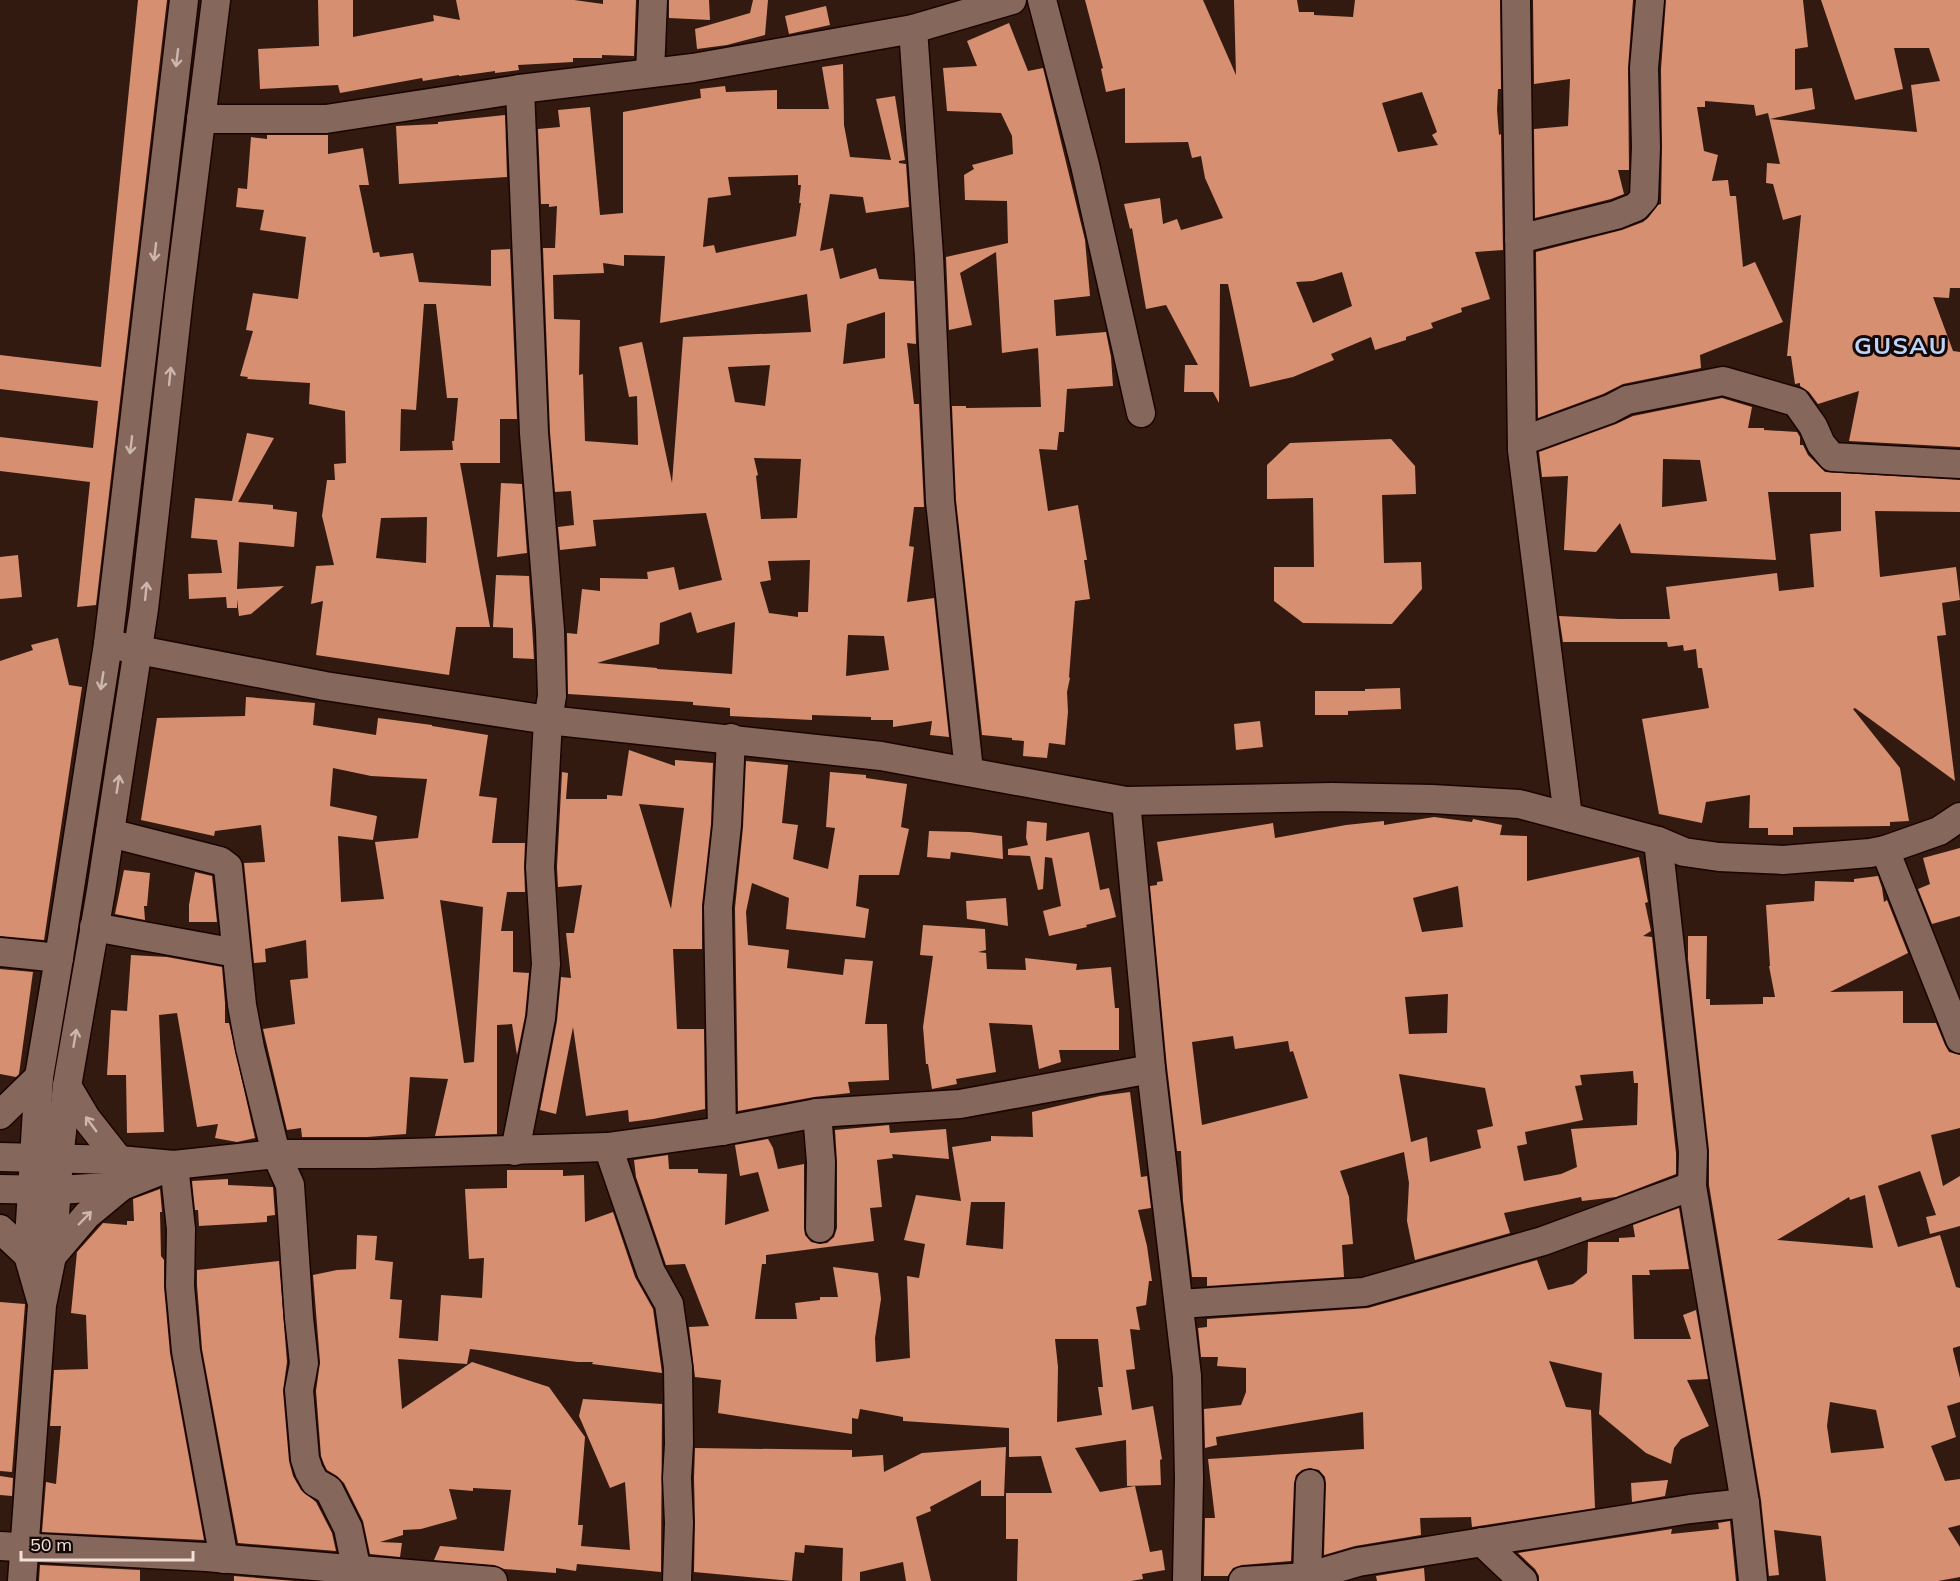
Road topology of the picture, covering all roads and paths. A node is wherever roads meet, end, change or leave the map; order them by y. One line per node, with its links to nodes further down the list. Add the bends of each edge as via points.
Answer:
1 (184, 0): 16 (street, one-way to 16)
2 (216, 0): 11 (street)
3 (653, 0): 9 (street)
4 (1012, 0): 8 (street)
5 (1042, 0): 13 (street, via 1085,165)
6 (1516, 0): 12 (street)
7 (1650, 0): 12 (street, via 1644,68 1644,198 1636,207 1616,215)
8 (913, 29): 9 (street); 20 (street, via 929,256 940,501)
9 (651, 73): 10 (street)
10 (520, 89): 11 (street, via 326,119); 18 (street, via 534,433 550,630 552,696)
11 (201, 119): 17 (street, one-way to 11)
12 (1520, 239): 14 (street)
13 (1141, 413)
14 (1522, 441): 15 (street, via 1627,400 1723,381 1796,402 1832,457); 22 (street)
15 (1960, 464)
16 (108, 644): 17 (street); 30 (street, one-way to 30)
17 (138, 650): 18 (street, via 325,686); 24 (street, one-way to 17)
18 (548, 720): 19 (street); 39 (street, via 540,867 546,964 541,1018)
19 (731, 738): 20 (street); 37 (street, via 718,907)
20 (969, 771): 21 (street)
21 (1126, 801): 22 (street, via 1432,799 1519,804); 32 (street)
22 (1568, 817): 25 (street)
23 (1960, 817): 26 (street, via 1939,831)
24 (110, 833): 27 (street); 29 (street, via 220,861 228,867)
25 (1658, 841): 26 (street, via 1684,852 1783,860); 45 (street, via 1693,1152)
26 (1885, 850): 31 (street)
27 (94, 927): 29 (street); 34 (street, one-way to 27)
28 (0, 952): 30 (street)
29 (236, 953): 40 (street, via 250,1048)
30 (59, 958): 33 (street)
31 (1960, 1038)
32 (1150, 1070): 35 (street, via 960,1104); 51 (street)
33 (39, 1077): 36 (street); 42 (street)
34 (67, 1086): 42 (street); 44 (street, one-way to 34)
35 (817, 1113): 37 (street); 48 (street)
36 (0, 1115)
37 (722, 1131): 38 (street)
38 (608, 1147): 39 (street); 61 (street, via 651,1272 669,1304 678,1367)
39 (515, 1151): 40 (street)
40 (276, 1154): 43 (street); 57 (street, via 290,1185 304,1363 299,1390 305,1459 315,1482 330,1490 344,1518)
41 (0, 1157): 42 (street)
42 (46, 1158): 44 (street); 47 (street)
43 (174, 1165): 44 (street); 56 (street, via 186,1351)
44 (121, 1173): 47 (street); 50 (street, one-way to 44, via 87,1215)
45 (1692, 1186): 51 (street, via 1543,1241 1364,1292); 53 (street)
46 (0, 1189): 47 (street)
47 (44, 1190): 50 (street)
48 (820, 1228)
49 (0, 1229): 50 (street)
50 (40, 1256): 55 (street, via 42,1305)
51 (1179, 1304): 62 (street, via 1187,1376)
52 (1310, 1484): 58 (street)
53 (1745, 1503): 54 (street); 65 (street)
54 (1482, 1542): 58 (street, via 1358,1562); 64 (street)
55 (13, 1547): 56 (street); 59 (street)
56 (213, 1566): 57 (street)
57 (358, 1576): 60 (street)
58 (1306, 1577): 63 (street)
59 (22, 1581)
60 (493, 1581)
61 (677, 1581)
62 (1186, 1581)
63 (1243, 1581)
64 (1523, 1581)
65 (1753, 1581)

